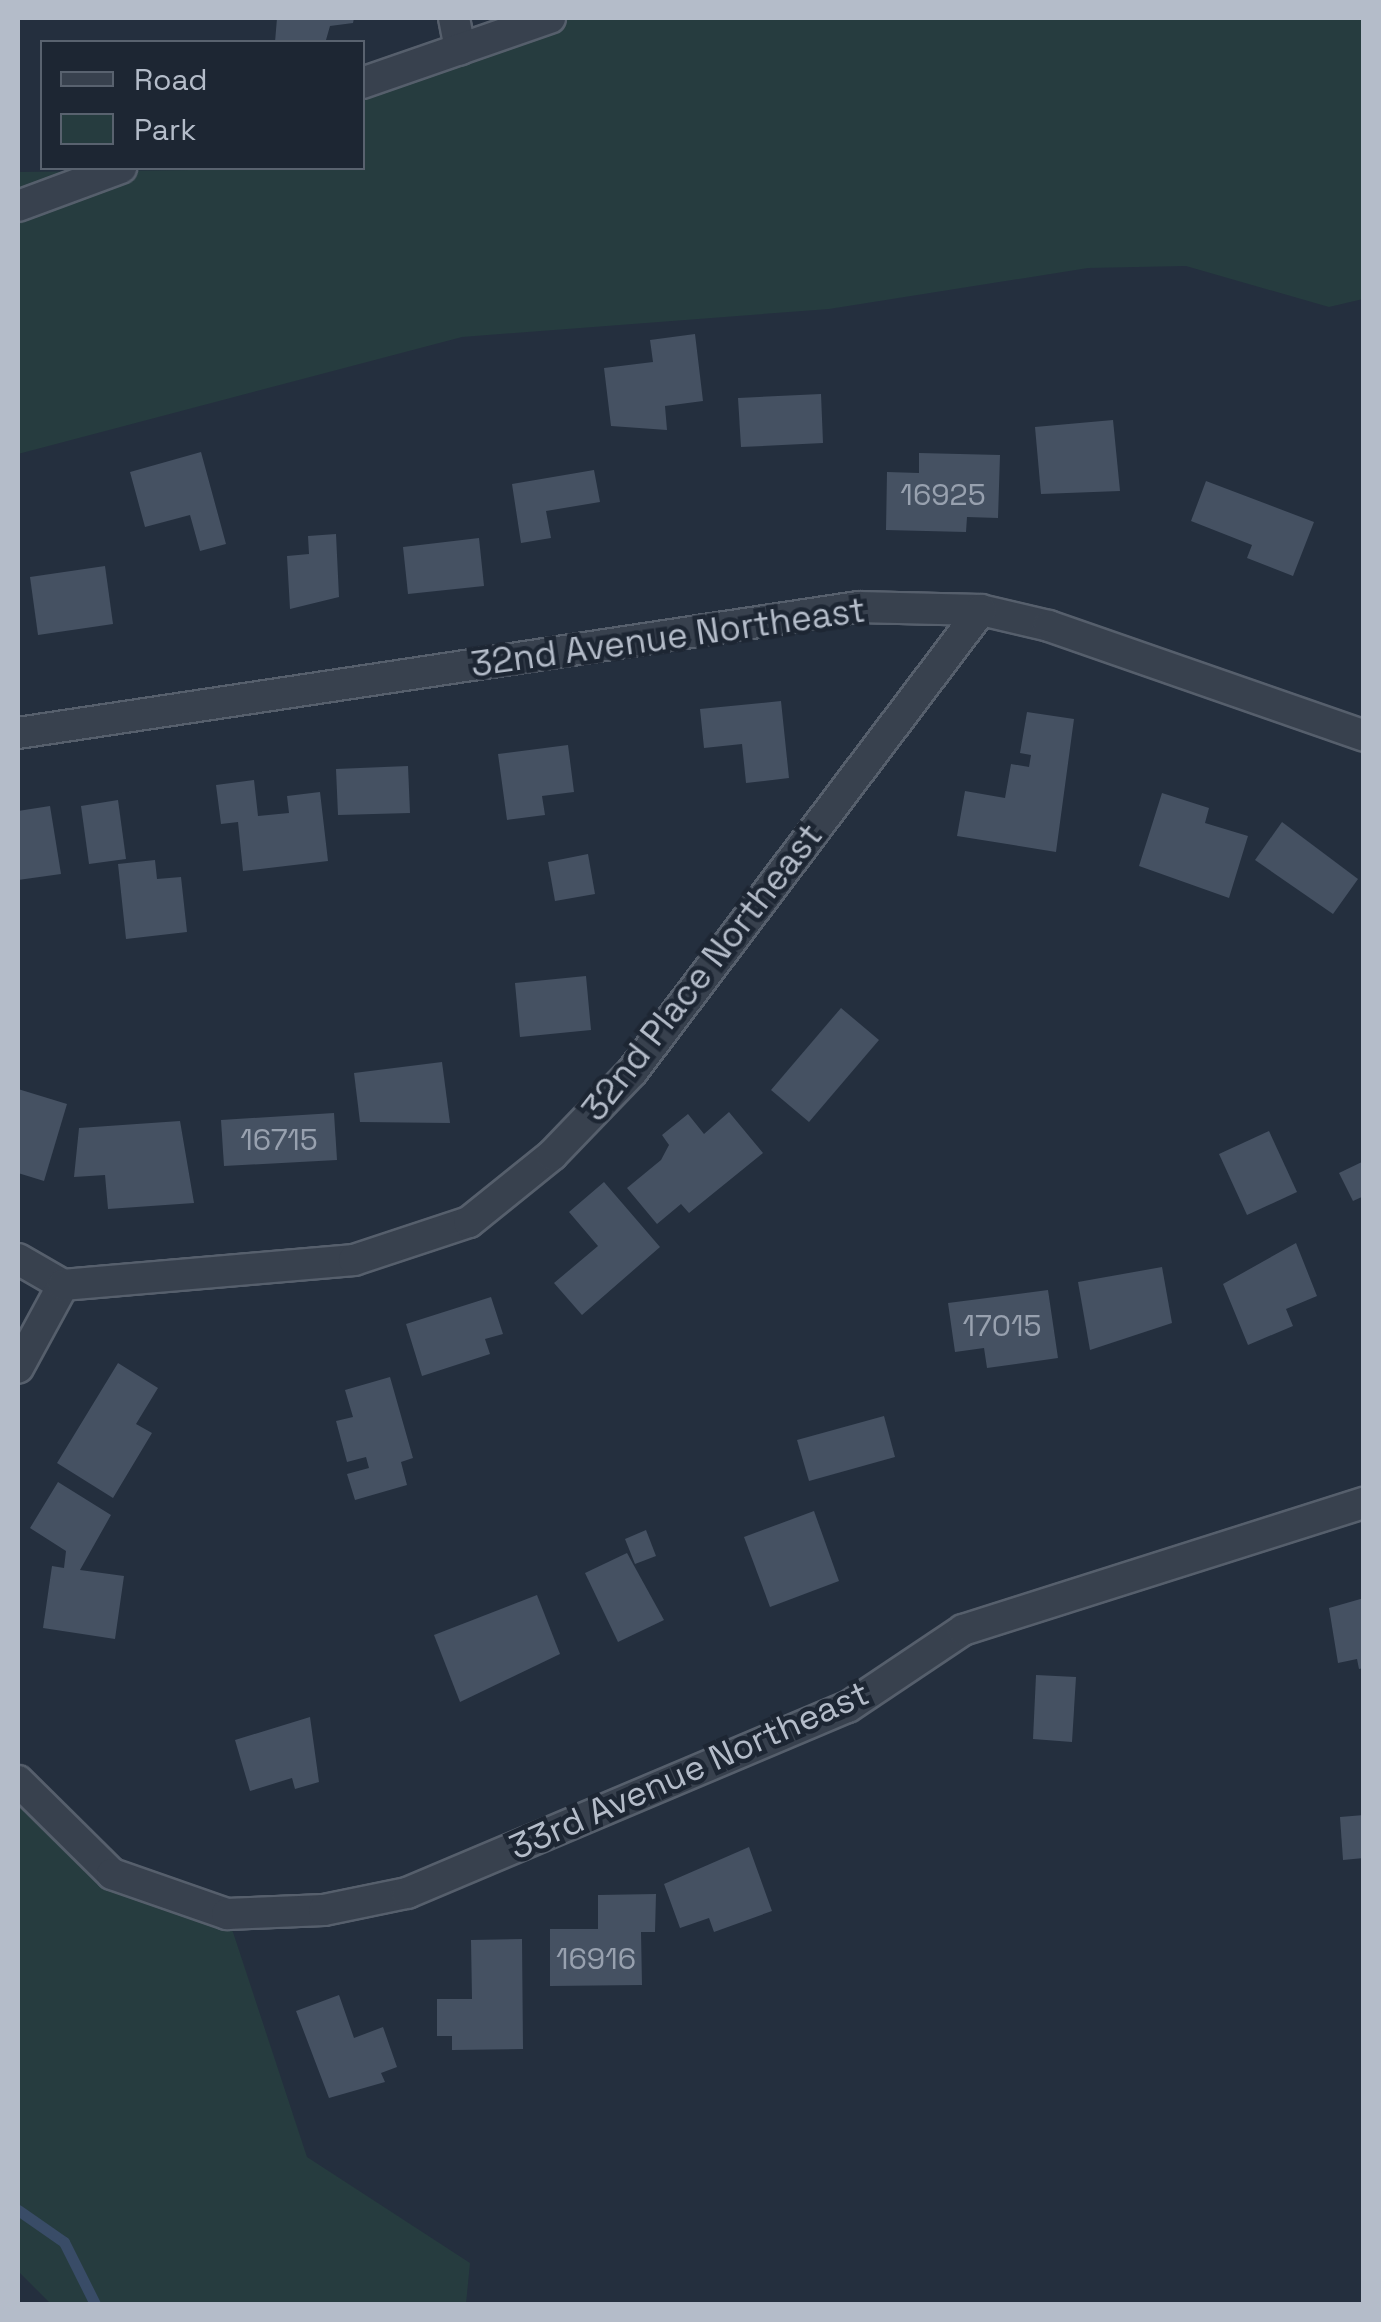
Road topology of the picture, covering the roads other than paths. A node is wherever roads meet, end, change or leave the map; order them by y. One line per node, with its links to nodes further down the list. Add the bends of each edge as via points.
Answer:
1 (454, 18): 3 (street)
2 (550, 18): 3 (street)
3 (460, 49): 4 (street)
4 (365, 82)
5 (116, 170): 6 (street)
6 (18, 206)
7 (981, 610): 8 (street, 32nd Avenue Northeast, via 858,608 745,620); 9 (street, 32nd Avenue Northeast, via 1147,657); 11 (street, 32nd Place Northeast, via 632,1072 552,1155 468,1222 354,1260)
8 (18, 733)
9 (1364, 736)
10 (18, 1259): 11 (street)
11 (64, 1284): 12 (street)
12 (18, 1368)
13 (1364, 1503): 14 (street, 33rd Avenue Northeast, via 963,1630 848,1707 407,1894 324,1910 227,1914 112,1874)
14 (18, 1781)

